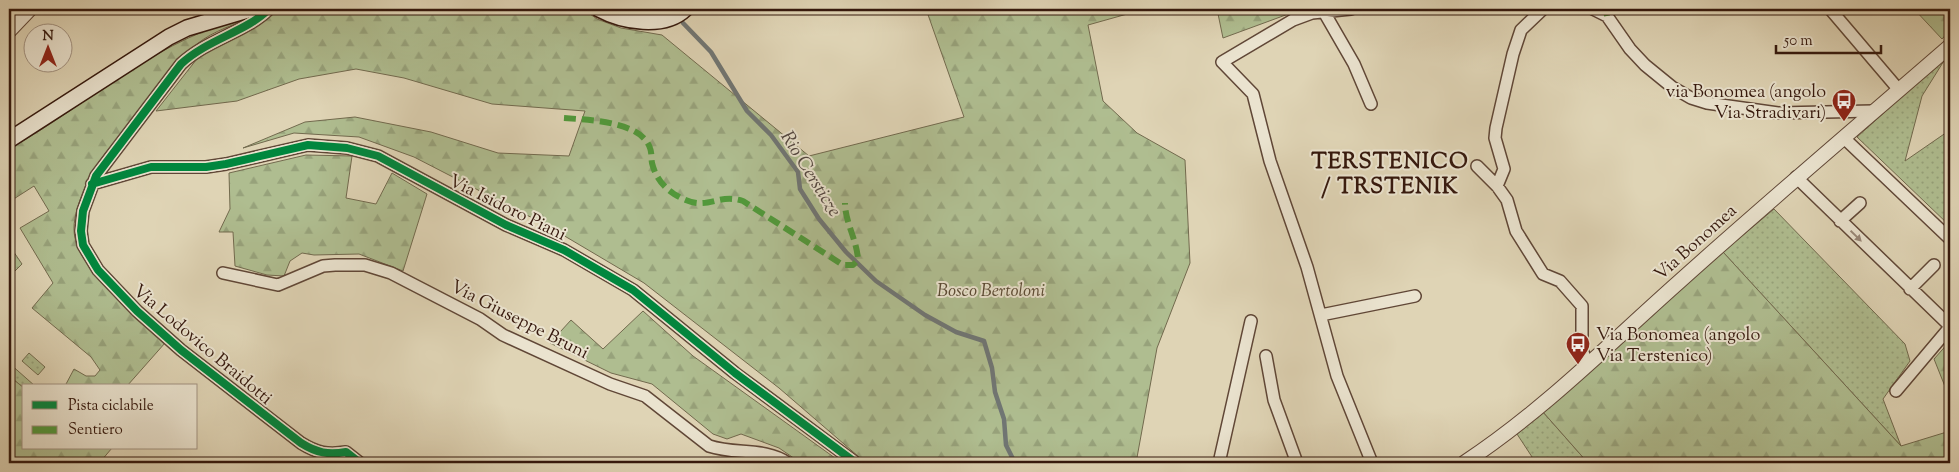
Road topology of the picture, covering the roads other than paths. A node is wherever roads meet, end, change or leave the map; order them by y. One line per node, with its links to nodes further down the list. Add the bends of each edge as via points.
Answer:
1 (30, 9): 11 (street)
2 (251, 9): 17 (main road, via 187,28 169,37)
3 (269, 9): 20 (street, Via Lodovico Braidotti, via 194,52 181,64 112,151)
4 (599, 9): 5 (main road, via 630,20 670,18)
5 (685, 9)
6 (1351, 9): 10 (street)
7 (1542, 9): 21 (street, via 1521,30 1513,54 1496,128 1504,169)
8 (1593, 9): 15 (street, via 1607,16 1645,66 1691,98 1778,113)
9 (1830, 9): 13 (street)
10 (1324, 12): 14 (street, via 1354,64); 29 (street, via 1293,20 1222,62 1253,94 1270,161 1295,228)
11 (9, 31)
12 (1950, 46): 13 (street, Via Bonomea)
13 (1899, 90): 15 (street, Via Bonomea)
14 (1371, 104)
15 (1873, 112): 16 (street, Via Bonomea)
16 (1844, 138): 19 (street, Via Bonomea); 24 (street)
17 (9, 140)
18 (1477, 166): 21 (street)
19 (1796, 177): 23 (street); 33 (street, Via Bonomea)
20 (92, 184): 35 (street, Via Lodovico Braidotti, via 82,216 83,245 98,270 120,295 182,350 296,440 320,453 346,452); 37 (street, Via Isidoro Piani, via 151,167 216,166 308,145 347,148 378,156 506,225 564,250 634,290 735,373)
21 (1498, 186): 33 (street, via 1524,247 1543,274 1560,281 1582,306 1582,350)
22 (1860, 204): 23 (street)
23 (1840, 221): 27 (street, one-way to 27)
24 (1950, 239)
25 (1934, 264): 27 (street)
26 (223, 273): 36 (street, Via Giuseppe Bruni, via 278,285 324,266 365,265 392,272 504,335 610,384 644,396 710,446 719,450 764,453)
27 (1910, 289): 31 (street)
28 (1415, 296): 29 (street)
29 (1321, 315): 40 (street, via 1336,376)
30 (1251, 321): 38 (street)
31 (1950, 326): 34 (street)
32 (1266, 356): 39 (street, via 1274,400)
33 (1588, 364): 41 (street, Via Bonomea, via 1538,409)
34 (1896, 391)
35 (360, 463)
36 (788, 463)
37 (856, 463)
38 (1219, 463)
39 (1296, 463)
40 (1372, 463)
41 (1464, 463)

